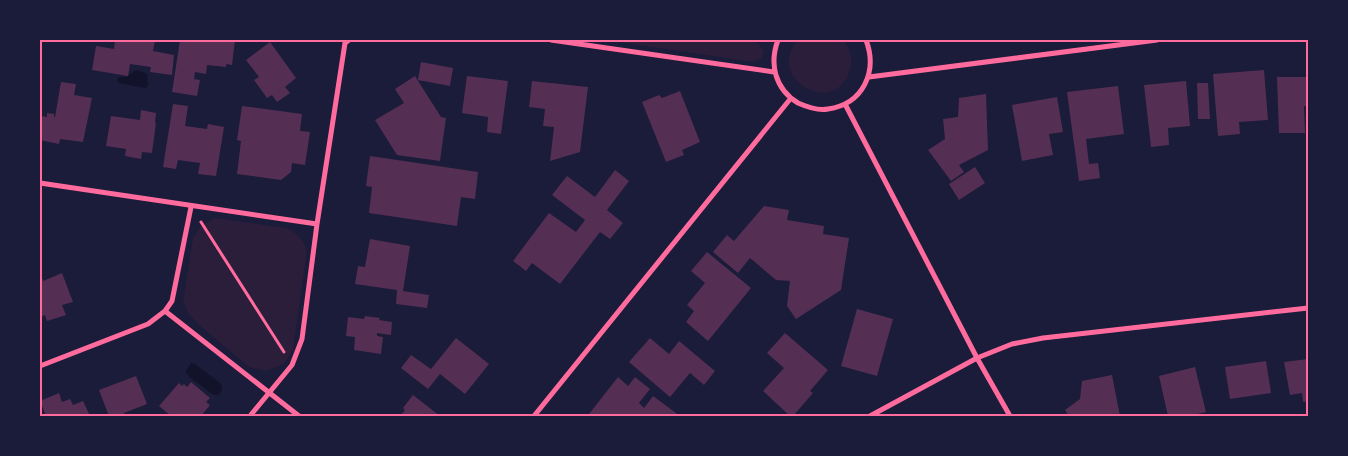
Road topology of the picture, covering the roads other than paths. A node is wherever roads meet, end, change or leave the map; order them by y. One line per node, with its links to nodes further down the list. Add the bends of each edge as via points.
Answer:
1 (551, 40): 6 (street)
2 (778, 40): 6 (street, via 773,52)
3 (866, 40): 7 (street, via 870,50)
4 (1157, 40): 7 (street)
5 (346, 41): 12 (street)
6 (774, 72): 8 (street, via 780,87)
7 (869, 77): 9 (street, via 859,93)
8 (791, 98): 9 (street, via 808,108 817,109 827,110); 20 (street)
9 (845, 104): 15 (street)
10 (40, 184): 11 (street)
11 (191, 207): 12 (street); 14 (street, via 172,301)
12 (316, 224): 17 (street, via 302,339 292,365)
13 (1308, 308): 15 (street, via 1043,338 1012,344)
14 (166, 312): 16 (street, via 148,324); 17 (street)
15 (977, 358): 21 (street); 22 (street)
16 (40, 366)
17 (270, 392): 18 (street); 19 (street)
18 (250, 416)
19 (299, 416)
20 (534, 416)
21 (870, 416)
22 (1010, 416)

